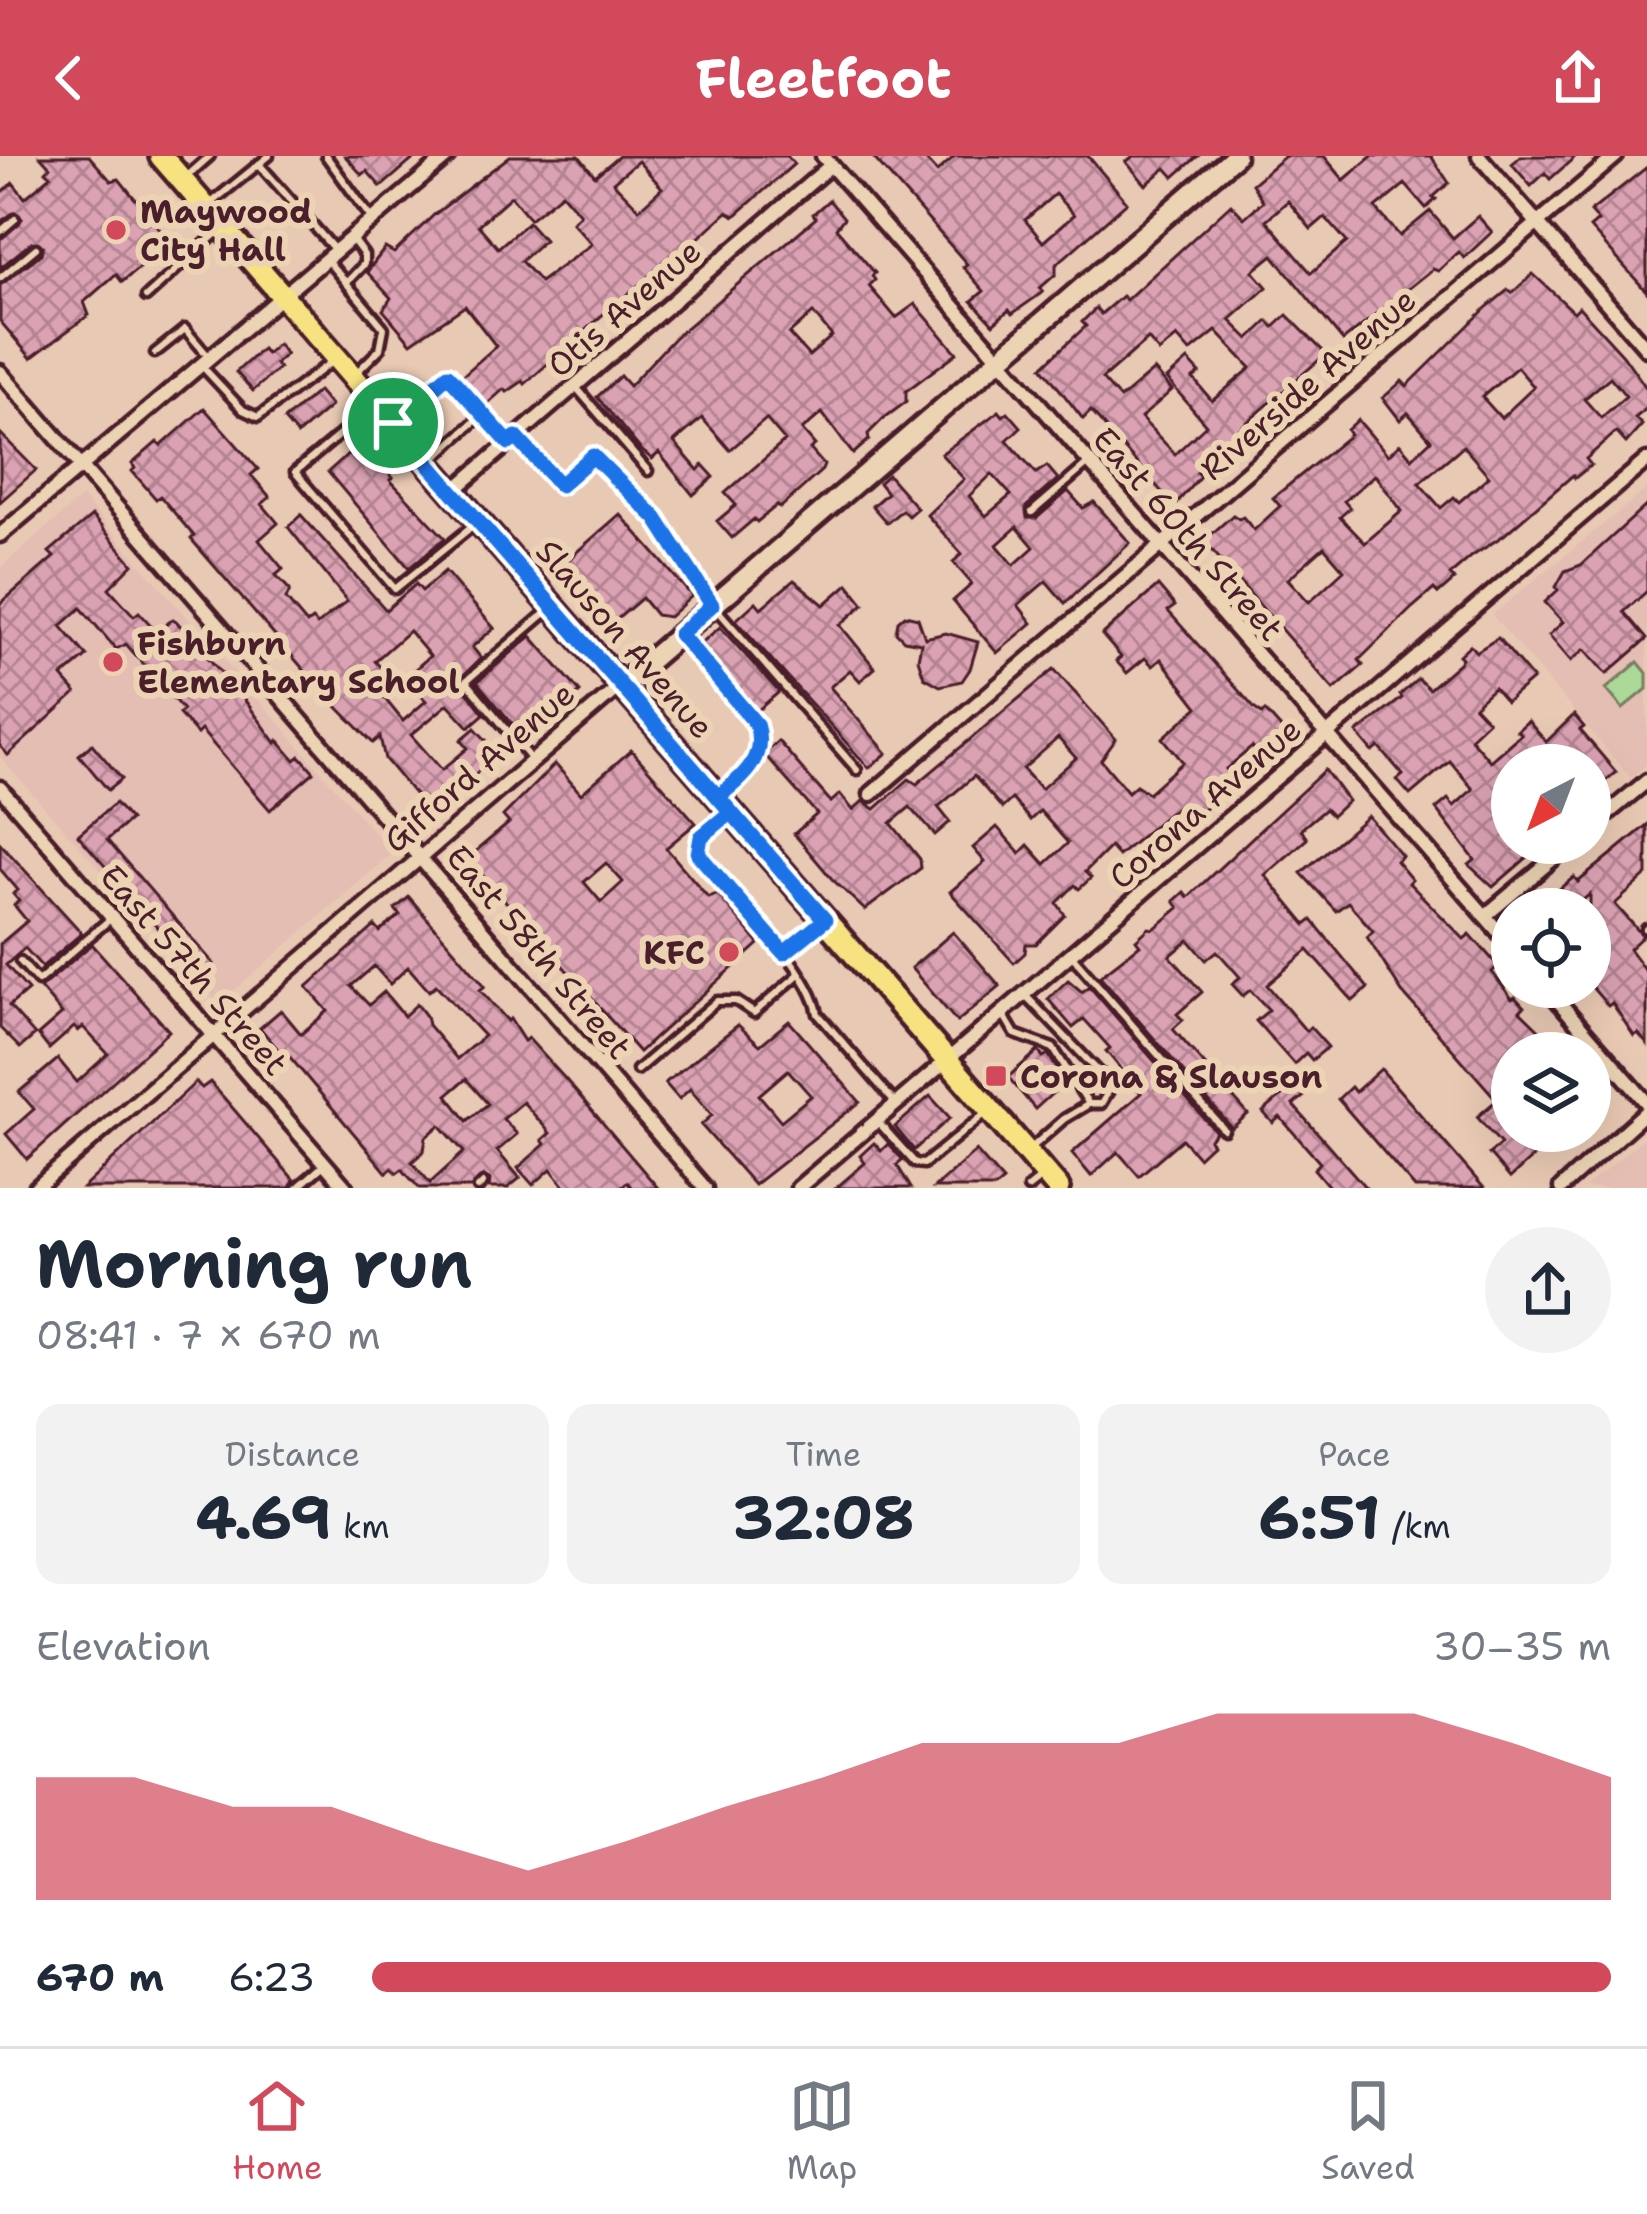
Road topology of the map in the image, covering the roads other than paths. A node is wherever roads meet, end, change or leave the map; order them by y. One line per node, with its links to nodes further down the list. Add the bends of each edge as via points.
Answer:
1 (161, 156): 11 (main road, Slauson Avenue)
2 (210, 156): 11 (lane)
3 (269, 156): 10 (lane)
4 (326, 156): 14 (lane)
5 (448, 156): 14 (street)
6 (1235, 156): 29 (street, Gifford Avenue)
7 (1480, 156): 15 (street)
8 (1616, 156): 15 (street, Riverside Avenue)
9 (827, 161): 29 (street, East 60th Street); 32 (street, Otis Avenue)
10 (259, 164): 12 (lane); 20 (lane)
11 (182, 180): 12 (main road, Slauson Avenue)
12 (206, 207): 16 (main road, Slauson Avenue)
13 (15, 219): 17 (lane)
14 (373, 220): 18 (street)
15 (1538, 223): 25 (street); 46 (street, Riverside Avenue)
16 (223, 227): 23 (lane); 24 (main road, Slauson Avenue)
17 (0, 232)
18 (352, 239): 20 (street); 22 (lane, via 364,263)
19 (36, 248): 21 (lane)
20 (332, 256): 22 (lane); 24 (street)
21 (0, 278)
22 (346, 283): 31 (lane, via 384,328 380,349)
23 (146, 297)
24 (282, 298): 27 (main road, Slauson Avenue); 28 (street)
25 (1647, 349)
26 (155, 353): 28 (lane, via 185,329)
27 (337, 358): 28 (lane, via 258,417 243,410); 31 (main road, Slauson Avenue)
28 (204, 359): 40 (street)
29 (999, 359): 38 (street, East 60th Street); 47 (street, Gifford Avenue)
30 (0, 372): 40 (street, East 58th Street)
31 (353, 376): 33 (main road, Slauson Avenue)
32 (575, 386): 36 (street, Otis Avenue); 41 (lane)
33 (377, 404): 35 (main road, Slauson Avenue); 44 (lane, via 295,472 395,589)
34 (483, 414): 35 (lane, via 448,375); 36 (lane); 39 (lane)
35 (393, 423): 39 (main road, Slauson Avenue)
36 (512, 440): 42 (street, Otis Avenue); 47 (lane, via 560,485 593,456 656,518)
37 (1647, 460): 51 (street, Corona Avenue)
38 (1090, 462): 43 (lane); 46 (street, East 60th Street)
39 (428, 464): 42 (main road, Slauson Avenue)
40 (81, 466): 45 (street); 59 (street, East 58th Street)
41 (648, 471)
42 (452, 492): 44 (main road, Slauson Avenue)
43 (1032, 512)
44 (478, 521): 48 (main road, Slauson Avenue)
45 (0, 536)
46 (1161, 545): 51 (street, East 60th Street); 56 (street, Riverside Avenue)
47 (712, 605): 49 (street, Gifford Avenue); 53 (lane)
48 (553, 606): 50 (main road, Slauson Avenue); 52 (lane, via 466,681)
49 (680, 634): 50 (street, Gifford Avenue); 57 (lane, via 760,735 754,765)
50 (621, 685): 52 (street, Gifford Avenue); 57 (main road, Slauson Avenue)
51 (1326, 734): 61 (street, East 60th Street); 66 (street, Corona Avenue)
52 (533, 760): 59 (street, Gifford Avenue)
53 (857, 770)
54 (1647, 781): 58 (street)
55 (0, 788): 62 (street, East 57th Street)
56 (871, 794)
57 (724, 804): 63 (main road, Slauson Avenue); 65 (lane, via 698,854)
58 (1611, 811)
59 (422, 856): 72 (street, Gifford Avenue); 87 (street, East 58th Street)
60 (1547, 864): 61 (street)
61 (1485, 916): 64 (street, East 60th Street)
62 (112, 917): 67 (lane, via 38,981); 72 (street, East 57th Street)
63 (825, 920): 65 (lane); 73 (main road, Slauson Avenue)
64 (1491, 923)
65 (784, 953): 68 (lane)
66 (1070, 954): 69 (street, Corona Avenue); 80 (lane)
67 (20, 961)
68 (799, 974): 74 (lane, via 754,1013 717,1000); 75 (lane, via 818,1014)
69 (1024, 994): 71 (street, Corona Avenue); 76 (lane, via 1111,1089 1102,1104)
70 (1564, 1008): 77 (street)
71 (1002, 1013): 73 (street, Corona Avenue); 76 (lane, via 1015,1034 1053,1048)
72 (215, 1034): 82 (street, East 57th Street); 84 (street, Gifford Avenue)
73 (947, 1060): 75 (street, Corona Avenue); 78 (main road, Slauson Avenue)
74 (637, 1070)
75 (896, 1104): 79 (street, Corona Avenue)
76 (1089, 1104): 81 (lane)
77 (1647, 1107): 89 (street)
78 (990, 1109): 79 (lane, via 924,1164); 81 (main road, Slauson Avenue)
79 (877, 1120): 88 (street, Corona Avenue)
80 (1224, 1130)
81 (1027, 1152): 83 (main road, Slauson Avenue)
82 (325, 1164): 85 (lane); 86 (street, East 57th Street)
83 (1044, 1183)
84 (36, 1188)
85 (297, 1188)
86 (346, 1188)
87 (705, 1188)
88 (798, 1188)
89 (1561, 1188)

